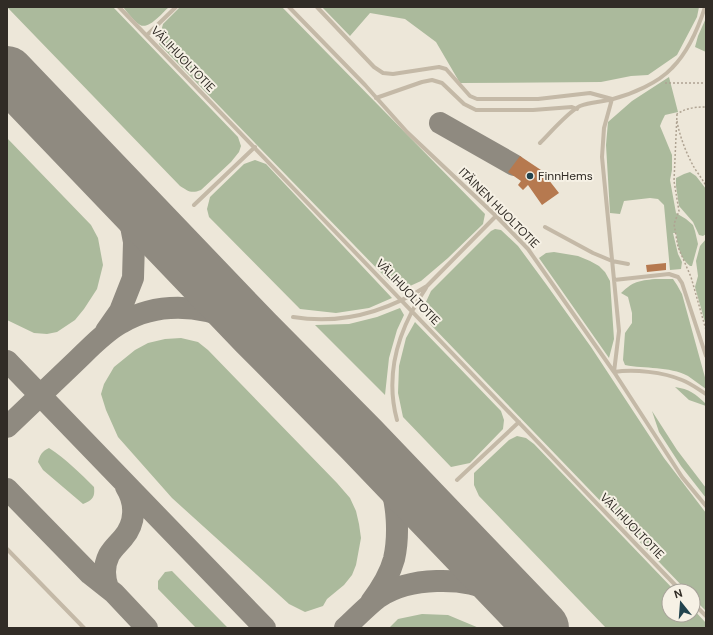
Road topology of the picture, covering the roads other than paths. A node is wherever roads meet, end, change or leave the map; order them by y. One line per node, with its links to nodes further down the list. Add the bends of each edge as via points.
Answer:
1 (119, 7): 6 (lane, VÄLIHUOLTOTIE)
2 (176, 7): 6 (lane)
3 (289, 7): 7 (lane, ITÄINEN HUOLTOTIE)
4 (317, 7): 8 (lane, via 374,67 383,73 393,74 439,67 446,69 470,96 477,99 538,99 590,93)
5 (705, 7): 8 (lane, via 694,35 672,68 645,86)
6 (147, 35): 11 (lane, VÄLIHUOLTOTIE)
7 (376, 98): 9 (lane, via 432,80 442,84 464,104 476,110 572,107); 13 (lane, ITÄINEN HUOLTOTIE, via 407,132)
8 (612, 99): 9 (lane, via 590,103); 15 (lane, via 604,128 602,157)
9 (577, 109): 10 (lane)
10 (540, 143)
11 (255, 147): 12 (lane); 19 (lane, VÄLIHUOLTOTIE)
12 (194, 206)
13 (496, 216): 18 (lane); 23 (lane, ITÄINEN HUOLTOTIE, via 528,248)
14 (545, 227): 15 (lane, via 593,254)
15 (612, 261): 16 (lane); 17 (lane)
16 (628, 264)
17 (614, 280): 22 (lane, via 669,274 678,277); 23 (lane, via 619,331)
18 (427, 286): 19 (lane); 20 (lane)
19 (402, 300): 20 (lane, VÄLIHUOLTOTIE); 21 (lane, via 386,308 356,316 308,319)
20 (412, 311): 25 (lane, via 399,341 394,368 392,395); 26 (lane, VÄLIHUOLTOTIE)
21 (293, 316)
22 (706, 356)
23 (614, 372): 24 (lane, via 624,370 662,374 683,380); 28 (lane, ITÄINEN HUOLTOTIE, via 682,476)
24 (706, 394)
25 (397, 420)
26 (519, 422): 27 (lane); 30 (lane, VÄLIHUOLTOTIE)
27 (457, 480)
28 (706, 506)
29 (7, 549): 31 (lane)
30 (674, 583)
31 (84, 628)

